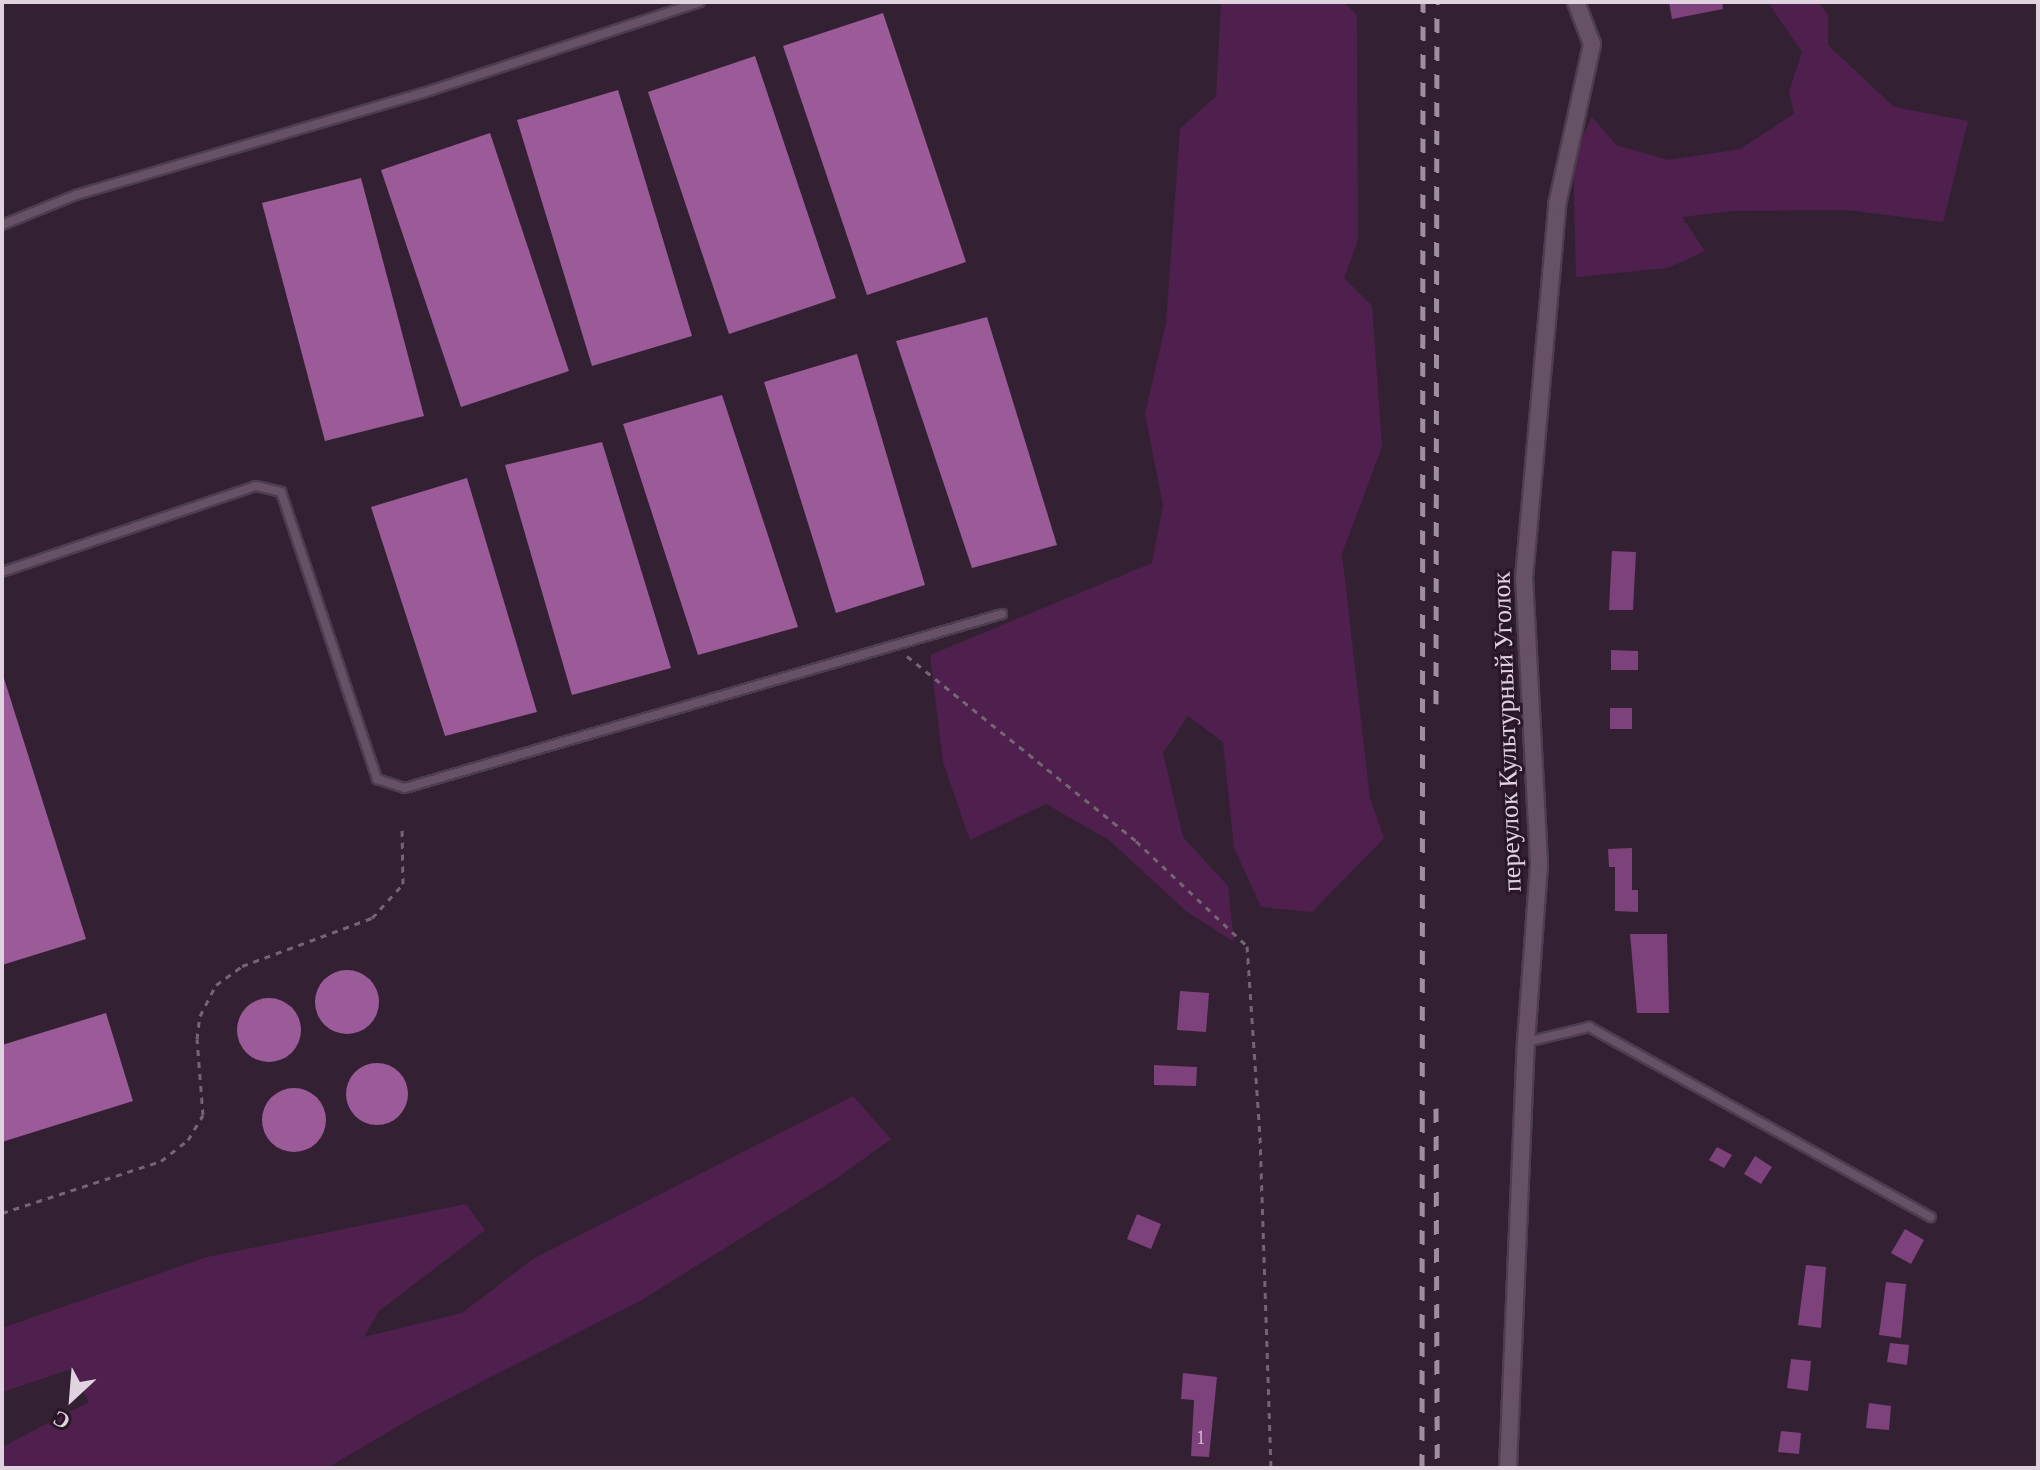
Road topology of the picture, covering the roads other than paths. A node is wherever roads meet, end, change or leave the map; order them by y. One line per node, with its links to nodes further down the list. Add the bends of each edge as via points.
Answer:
1 (699, 2): 3 (lane, via 423,93 76,195)
2 (1576, 2): 6 (street, переулок Культурный Уголок, via 1592,44 1557,205 1524,578 1539,863)
3 (2, 225)
4 (2, 572): 5 (lane, via 256,486 281,492 377,779 405,788)
5 (1002, 614)
6 (1526, 1042): 7 (lane, via 1589,1027); 8 (street, переулок Культурный Уголок)
7 (1931, 1217)
8 (1508, 1468)

